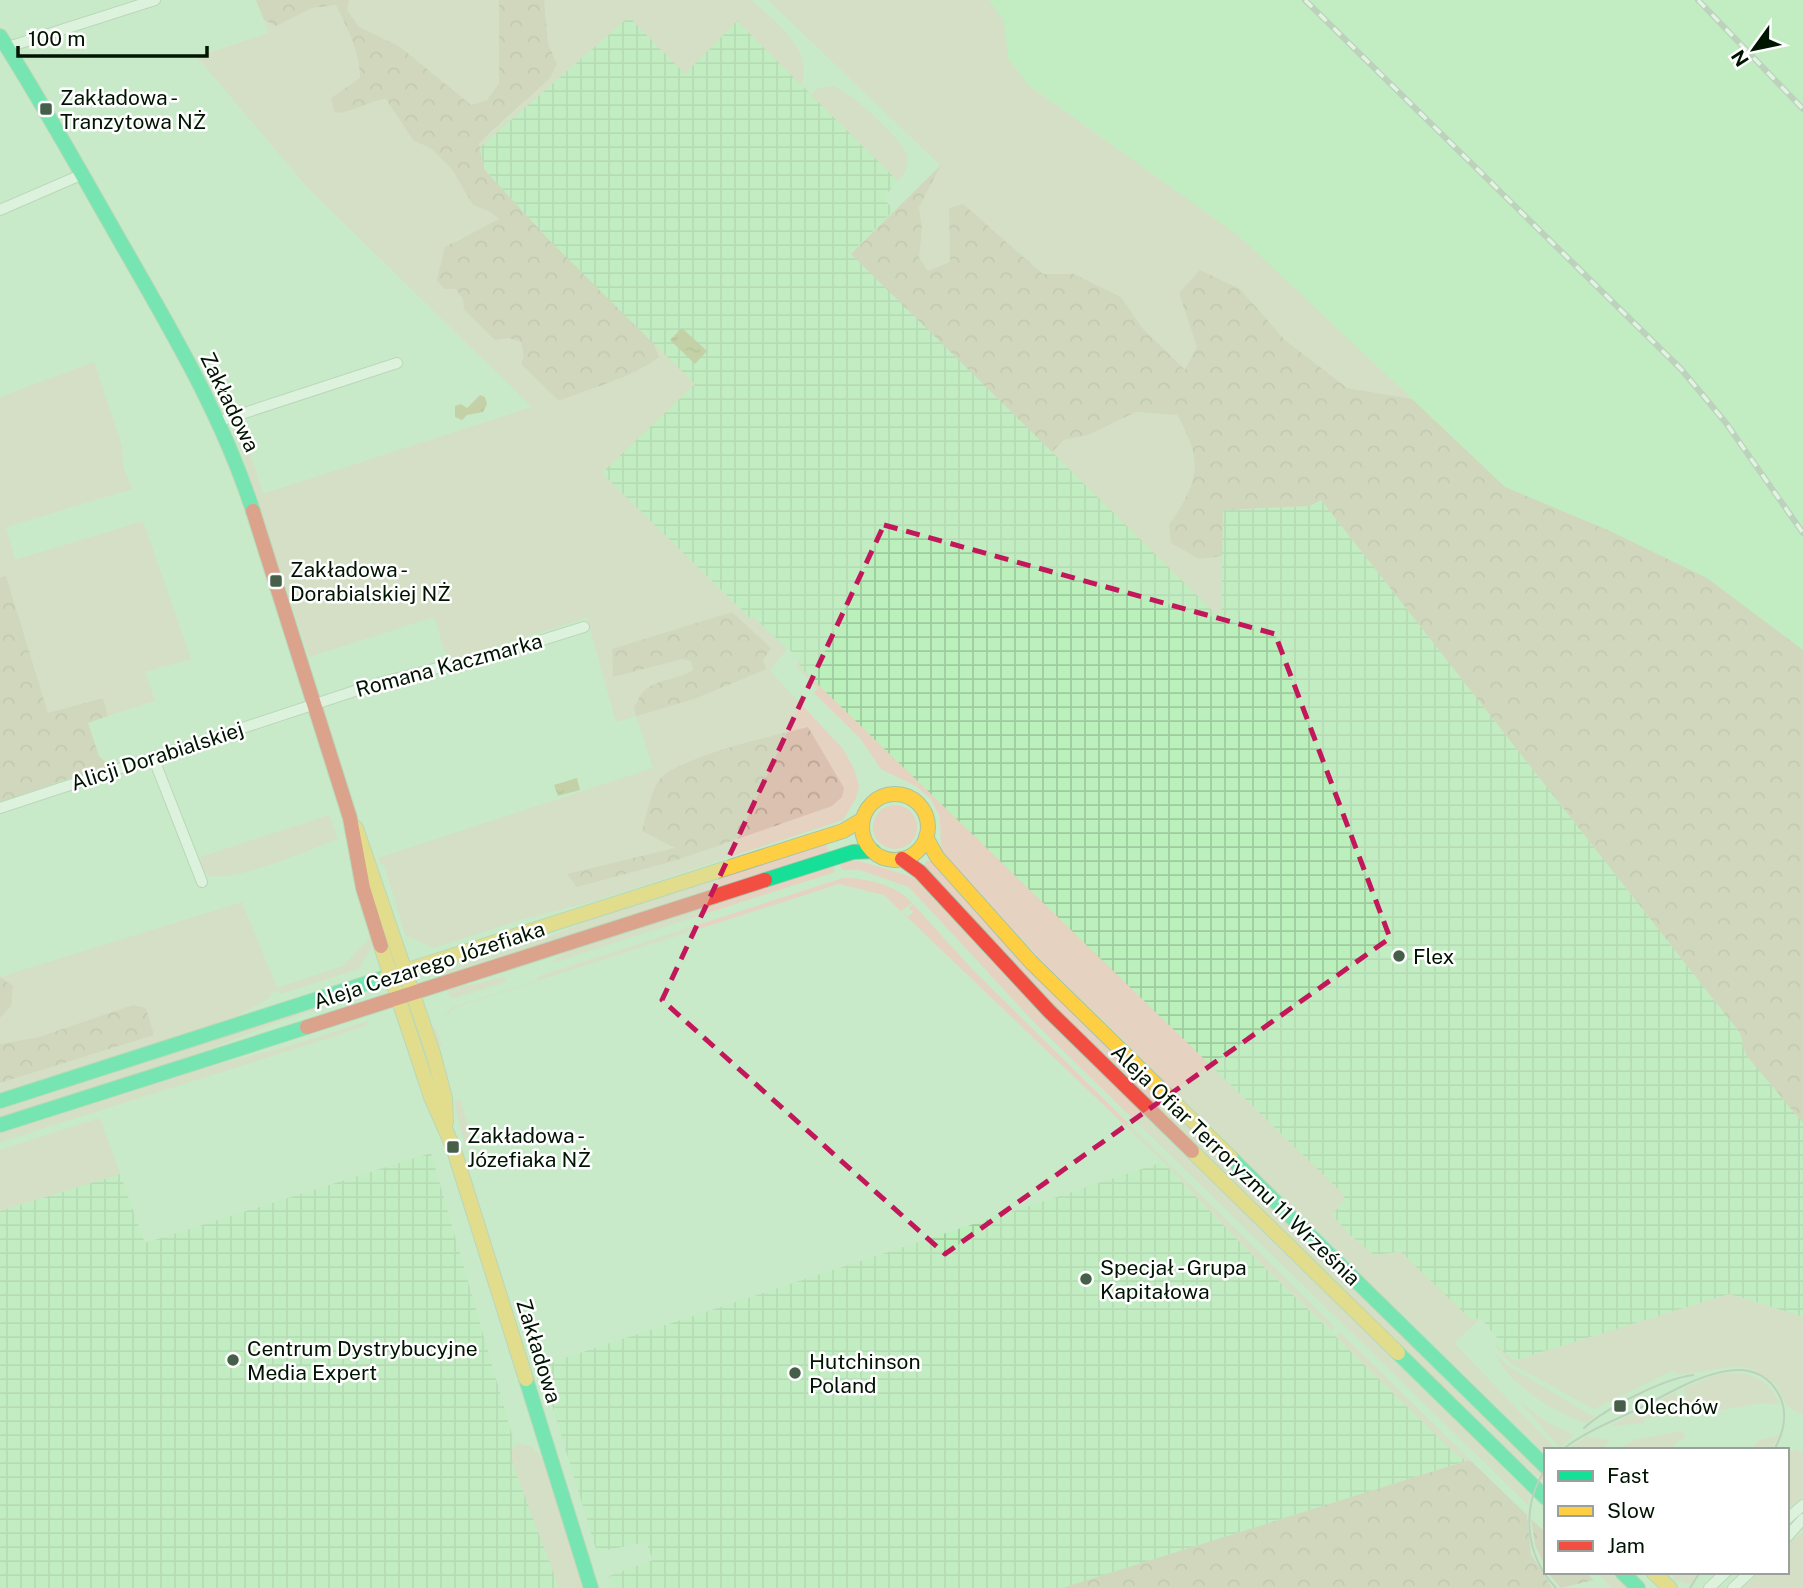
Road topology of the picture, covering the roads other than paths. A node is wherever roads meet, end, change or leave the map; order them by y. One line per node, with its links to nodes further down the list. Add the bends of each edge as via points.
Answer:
1 (155, 0): 2 (street)
2 (4, 42): 3 (street, Zakładowa)
3 (83, 174): 4 (street); 6 (street, Zakładowa)
4 (0, 210)
5 (397, 363): 6 (street)
6 (220, 421): 8 (street, Zakładowa)
7 (584, 627): 8 (street, Romana Kaczmarka)
8 (315, 704): 9 (street, Alicji Dorabialskiej); 11 (street, Zakładowa)
9 (153, 757): 10 (street, Alicji Dorabialskiej); 16 (street)
10 (0, 808)
11 (350, 818): 17 (street, Zakładowa, via 368,856); 18 (street, Zakładowa, via 363,888)
12 (863, 819): 13 (street, via 874,800 899,793 922,807 927,818); 14 (street, via 862,835); 17 (street, Aleja Cezarego Józefiaka, via 843,831)
13 (926, 837): 15 (street, via 920,848); 24 (street, Aleja Ofiar Terroryzmu 11 Września, via 937,857 1031,962)
14 (873, 851): 15 (street); 19 (street, Aleja Cezarego Józefiaka, via 848,853)
15 (902, 859): 25 (street, Aleja Ofiar Terroryzmu 11 Września, via 920,872 1049,1011)
16 (202, 882)
17 (407, 971): 18 (street, Aleja Cezarego Józefiaka); 19 (street, Zakładowa)
18 (391, 976): 20 (street, Zakładowa); 21 (street, Aleja Cezarego Józefiaka)
19 (414, 992): 20 (street, Aleja Cezarego Józefiaka); 23 (street, Zakładowa, via 443,1086)
20 (398, 997): 22 (street, Aleja Cezarego Józefiaka); 23 (street, Zakładowa, via 431,1097)
21 (0, 1101)
22 (0, 1125)
23 (447, 1126): 32 (street, Zakładowa)
24 (1544, 1465)
25 (1544, 1496)
26 (1803, 1505): 27 (street)
27 (1789, 1517)
28 (1624, 1574): 33 (street)
29 (1655, 1574): 34 (street)
30 (1724, 1574): 35 (street)
31 (1747, 1574): 36 (street)
32 (591, 1588)
33 (1638, 1588)
34 (1670, 1588)
35 (1709, 1588)
36 (1733, 1588)

